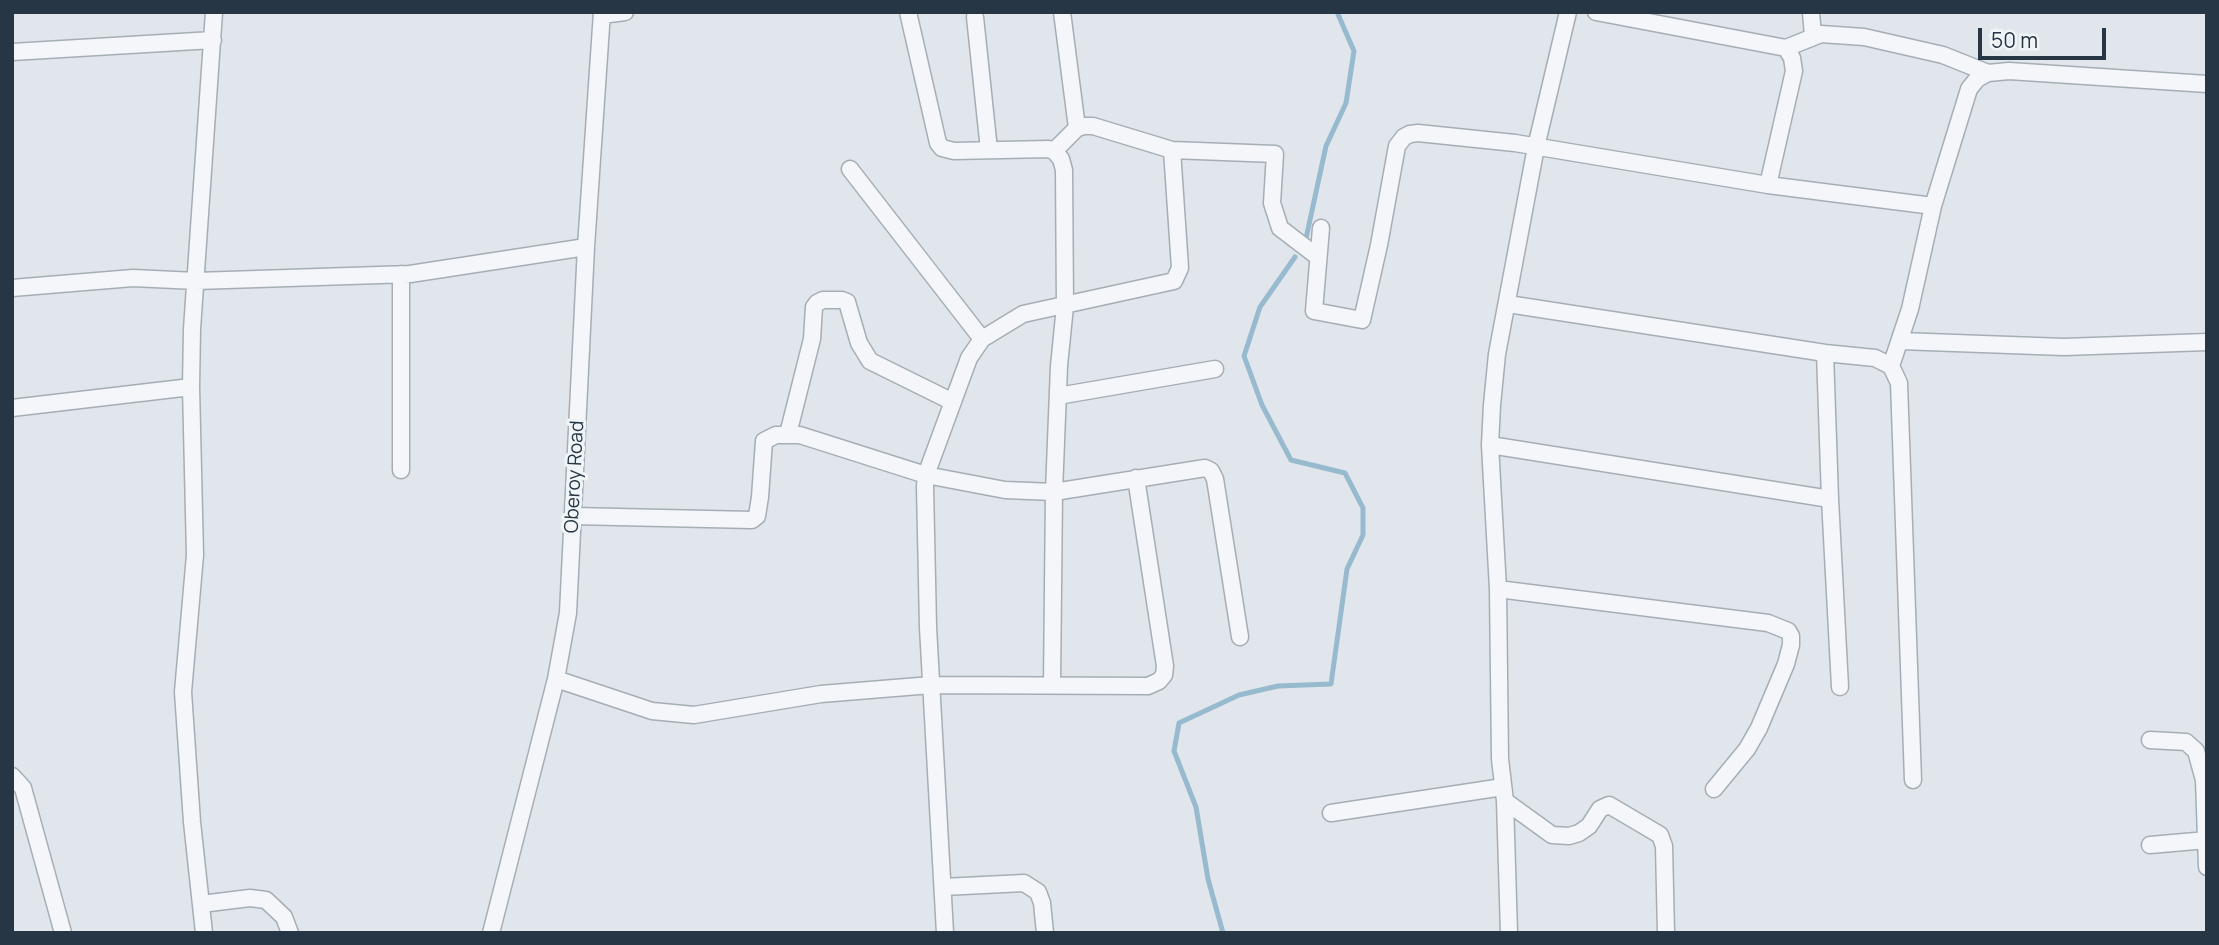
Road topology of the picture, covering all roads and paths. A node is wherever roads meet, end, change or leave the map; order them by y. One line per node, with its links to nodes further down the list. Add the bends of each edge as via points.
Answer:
1 (214, 12): 11 (street)
2 (625, 12): 8 (street)
3 (908, 12): 18 (street, via 938,143 954,151)
4 (1062, 12): 16 (street)
5 (1568, 12): 17 (street)
6 (1596, 12): 12 (street)
7 (1811, 12): 10 (street)
8 (602, 14): 25 (street, Oberoy Road)
9 (975, 18): 18 (street)
10 (1813, 36): 12 (street); 14 (street, via 1904,44)
11 (212, 40): 13 (street); 28 (street)
12 (1786, 48): 22 (street, via 1794,71)
13 (12, 52)
14 (1988, 73): 15 (street); 23 (street, via 1969,89)
15 (2207, 84)
16 (1077, 128): 19 (street, via 1093,126); 20 (street)
17 (1536, 147): 22 (street); 26 (street, via 1418,133 1404,137 1397,146 1362,320 1314,311); 30 (street)
18 (989, 150): 20 (street)
19 (1172, 150): 26 (street, via 1275,154 1272,203 1280,228); 31 (street, via 1180,268 1174,281)
20 (1054, 151): 31 (street, via 1064,170)
21 (850, 169): 32 (street)
22 (1768, 186): 23 (street)
23 (1933, 206): 33 (street)
24 (1321, 228): 26 (street)
25 (586, 247): 27 (street); 49 (street, Oberoy Road)
26 (1318, 257)
27 (401, 274): 28 (street); 44 (street)
28 (196, 281): 29 (street, via 133,278); 38 (street)
29 (12, 288)
30 (1508, 304): 35 (street); 43 (street, via 1497,354)
31 (1065, 306): 32 (street, via 1023,314); 39 (street)
32 (982, 338): 40 (street, via 969,358)
33 (1900, 341): 34 (street, via 2064,347); 36 (street)
34 (2207, 342)
35 (1825, 353): 36 (street, via 1875,358); 48 (street)
36 (1891, 366): 58 (street, via 1899,383)
37 (1215, 369): 39 (street)
38 (191, 387): 41 (street); 66 (street, via 195,555 184,702)
39 (1058, 396): 47 (street)
40 (953, 402): 42 (street, via 870,361 859,343 848,302 823,300 814,307 812,340); 45 (street)
41 (12, 408)
42 (788, 434): 45 (street); 49 (street, via 764,442 760,497 752,520)
43 (1489, 445): 48 (street); 50 (street)
44 (401, 470)
45 (926, 475): 47 (street, via 1005,490); 53 (street)
46 (1136, 478): 47 (street); 51 (street, via 1194,468 1211,471); 54 (street, via 1164,675 1148,686)
47 (1054, 492): 54 (street)
48 (1830, 499): 55 (street)
49 (573, 516): 52 (street, Oberoy Road, via 568,613)
50 (1498, 589): 59 (street, via 1769,623 1788,631 1791,645 1786,664 1759,728); 60 (street)
51 (1240, 637)
52 (556, 679): 53 (street, via 674,715); 70 (street, Oberoy Road)
53 (931, 684): 54 (street); 65 (street)
54 (1052, 685)
55 (1840, 687)
56 (2150, 740): 62 (street, via 2186,742 2196,751 2204,780)
57 (12, 776): 67 (street, via 23,788)
58 (1913, 780)
59 (1714, 789)
60 (1504, 794): 61 (street); 73 (street); 74 (street, via 1552,835 1579,833 1609,805 1656,831 1664,846)
61 (1331, 813)
62 (2206, 840): 63 (street); 64 (street)
63 (2150, 845)
64 (2207, 867)
65 (943, 887): 71 (street); 72 (street, via 1024,883 1038,892)
66 (201, 904): 68 (street); 69 (street, via 266,900 284,917)
67 (63, 933)
68 (204, 933)
69 (290, 933)
70 (491, 933)
71 (945, 933)
72 (1045, 933)
73 (1509, 933)
74 (1666, 933)

